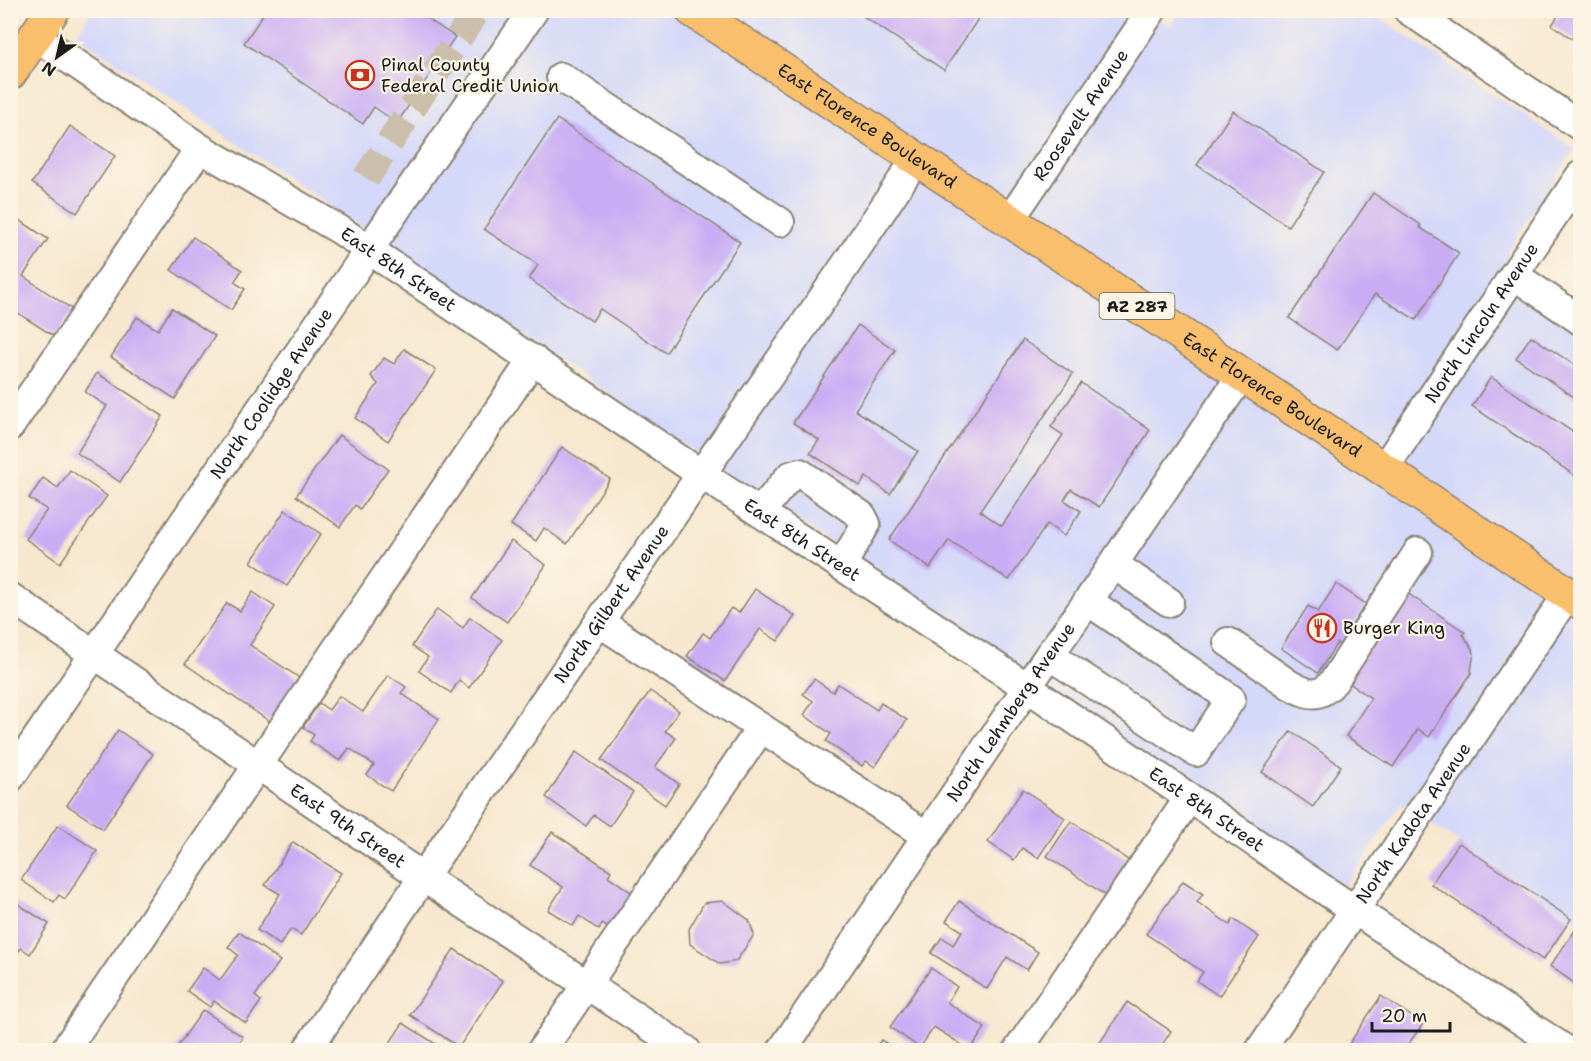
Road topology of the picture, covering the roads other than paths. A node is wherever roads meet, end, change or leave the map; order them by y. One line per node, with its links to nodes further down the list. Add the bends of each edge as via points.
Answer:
1 (534, 10): 14 (street, North Coolidge Avenue)
2 (692, 10): 10 (main road, East Florence Boulevard / AZ 287)
3 (1152, 10): 12 (street, Roosevelt Avenue)
4 (1416, 13): 8 (street)
5 (44, 23): 6 (main road); 9 (street, East 8th Street)
6 (10, 73)
7 (561, 77): 13 (street)
8 (1581, 126)
9 (200, 148): 14 (street, East 8th Street); 19 (street)
10 (916, 159): 12 (main road, East Florence Boulevard / AZ 287); 21 (street, North Gilbert Avenue)
11 (1581, 176): 15 (street, North Lincoln Avenue)
12 (1010, 221): 18 (main road, East Florence Boulevard / AZ 287)
13 (780, 222)
14 (370, 250): 17 (street, East 8th Street); 32 (street, North Coolidge Avenue)
15 (1514, 275): 16 (street); 20 (street, North Lincoln Avenue)
16 (1581, 320)
17 (532, 360): 21 (street, East 8th Street); 36 (street)
18 (1241, 376): 20 (main road, East Florence Boulevard / AZ 287); 24 (street, North Lehmberg Avenue)
19 (10, 426)
20 (1383, 470): 27 (main road, East Florence Boulevard / AZ 287)
21 (701, 474): 22 (street, East 8th Street); 30 (street, North Gilbert Avenue)
22 (760, 512): 25 (street, East 8th Street); 25 (street, via 790,476 800,473 862,516 866,524)
23 (1418, 552): 31 (street, via 1327,689 1315,694 1301,690)
24 (1113, 564): 28 (street, North Lehmberg Avenue); 29 (street)
25 (842, 565): 34 (street, East 8th Street)
26 (10, 597): 32 (street, East 9th Street)
27 (1574, 598): 41 (street, North Kadota Avenue)
28 (1088, 601): 33 (street, North Lehmberg Avenue); 33 (street, via 1231,699 1196,753)
29 (1169, 602)
30 (599, 622): 35 (street); 40 (street, North Gilbert Avenue)
31 (1228, 642)
32 (94, 653): 36 (street, East 9th Street); 37 (street, North Coolidge Avenue)
33 (1049, 655): 34 (street, North Lehmberg Avenue)
34 (1028, 687): 38 (street, East 8th Street); 39 (street, North Lehmberg Avenue)
35 (761, 728): 39 (street); 42 (street)
36 (258, 765): 40 (street, East 9th Street); 43 (street)
37 (10, 778)
38 (1189, 798): 41 (street, East 8th Street); 48 (street)
39 (927, 836): 47 (street, North Lehmberg Avenue)
40 (423, 877): 42 (street, East 9th Street); 44 (street, North Gilbert Avenue)
41 (1354, 910): 49 (street, North Kadota Avenue); 50 (street, East 8th Street)
42 (587, 985): 45 (street); 46 (street, East 9th Street)
43 (65, 1050)
44 (307, 1050)
45 (542, 1050)
46 (686, 1050)
47 (782, 1050)
48 (1018, 1050)
49 (1260, 1050)
50 (1566, 1050)

